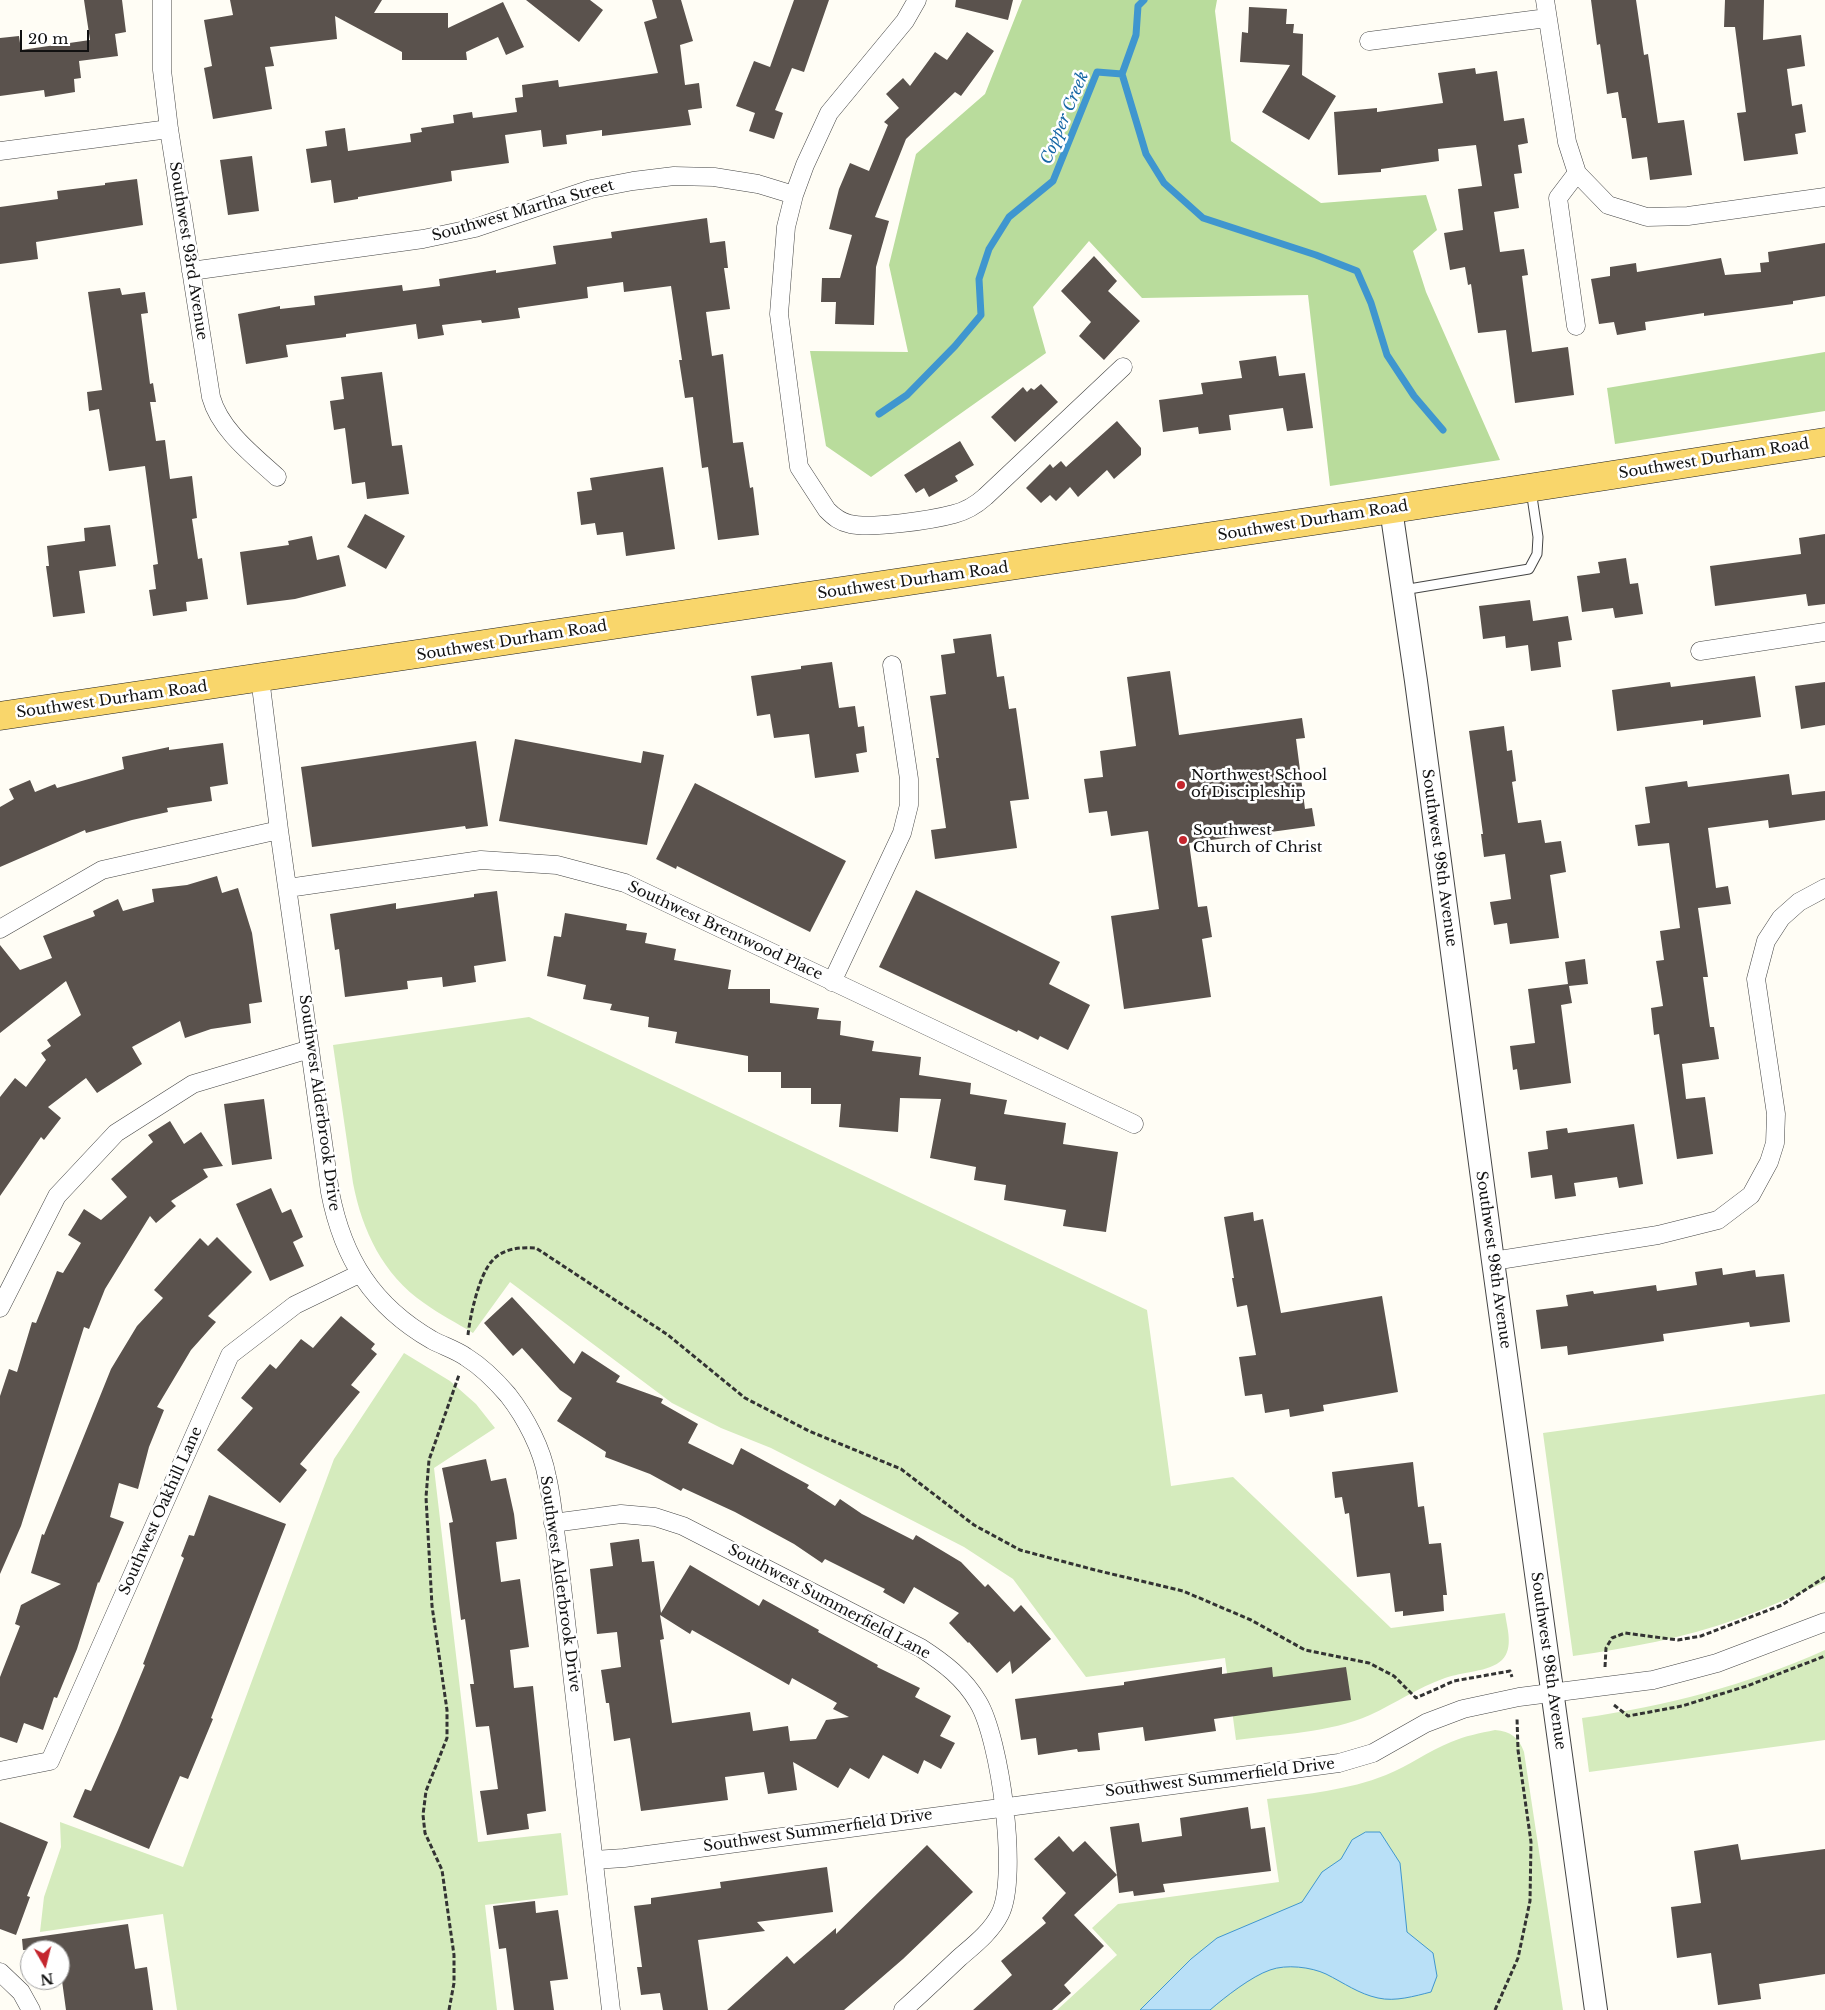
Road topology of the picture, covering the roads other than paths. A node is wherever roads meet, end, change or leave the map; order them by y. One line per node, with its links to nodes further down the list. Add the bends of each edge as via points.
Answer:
1 (162, 0): 6 (street, Southwest 93rd Avenue, via 162,70)
2 (917, 0): 9 (street, via 905,21 829,113)
3 (1545, 0): 4 (street)
4 (1547, 18): 5 (street); 8 (street, via 1567,142)
5 (1369, 41)
6 (169, 129): 7 (street); 11 (street, Southwest 93rd Avenue)
7 (0, 152)
8 (1577, 173): 10 (street, via 1608,205 1647,217 1688,216); 12 (street, via 1558,198)
9 (794, 196): 11 (street, Southwest Martha Street, via 758,184 714,177 674,176 633,181 591,189 423,240); 13 (street, via 786,227 779,314 799,467 827,510 845,523 866,526 928,519 966,509 985,497)
10 (1825, 197)
11 (192, 271): 15 (street, Southwest 93rd Avenue, via 213,407 229,430)
12 (1576, 326)
13 (1123, 368)
14 (1825, 442): 16 (main road, Southwest Durham Road)
15 (277, 478)
16 (1531, 487): 17 (main road, Southwest Durham Road); 18 (lane, via 1538,537 1537,554 1529,569)
17 (1391, 509): 18 (street, Southwest 98th Avenue); 22 (main road, Southwest Durham Road)
18 (1402, 590): 31 (street, Southwest 98th Avenue)
19 (1825, 632): 20 (street)
20 (1700, 651)
21 (892, 665): 28 (street, via 909,779 909,805 902,833)
22 (260, 678): 23 (main road, Southwest Durham Road); 24 (street, Southwest Alderbrook Drive)
23 (0, 716)
24 (279, 830): 25 (street, Southwest Alderbrook Drive); 27 (street, via 102,870)
25 (288, 888): 28 (street, Southwest Brentwood Place, via 481,860 558,865 625,884); 29 (street, Southwest Alderbrook Drive)
26 (1825, 888): 31 (street, via 1799,902 1781,918 1766,941 1756,979 1776,1114 1775,1143 1769,1162 1751,1195 1718,1220 1658,1235)
27 (0, 930)
28 (832, 982): 30 (street, Southwest Brentwood Place)
29 (310, 1049): 32 (street, Southwest Alderbrook Drive, via 334,1214); 33 (street, via 193,1084 116,1132 57,1196)
30 (1134, 1124)
31 (1493, 1261): 36 (street, Southwest 98th Avenue)
32 (359, 1274): 34 (street, Southwest Alderbrook Drive, via 396,1315 434,1341 465,1356 508,1396 521,1414 540,1453 547,1477); 37 (street, Southwest Oakhill Lane, via 295,1305 230,1356 50,1761)
33 (0, 1308)
34 (553, 1523): 38 (street, Southwest Summerfield Lane, via 621,1514 654,1517 683,1526 921,1648 946,1664 979,1704 1000,1768); 39 (street, Southwest Alderbrook Drive)
35 (1825, 1622): 36 (street, Southwest Summerfield Drive, via 1717,1663 1653,1680)
36 (1553, 1693): 38 (street, Southwest Summerfield Drive, via 1463,1709 1426,1723 1373,1753 1339,1763); 44 (street, Southwest 98th Avenue)
37 (0, 1771)
38 (1004, 1806): 39 (street, Southwest Summerfield Drive); 43 (street, Southwest Summerfield Lane, via 1009,1879 1001,1913 987,1933)
39 (594, 1860): 42 (street, Southwest Alderbrook Drive)
40 (0, 1972): 41 (street, via 21,1992)
41 (31, 2010)
42 (611, 2010)
43 (903, 2010)
44 (1596, 2010)

